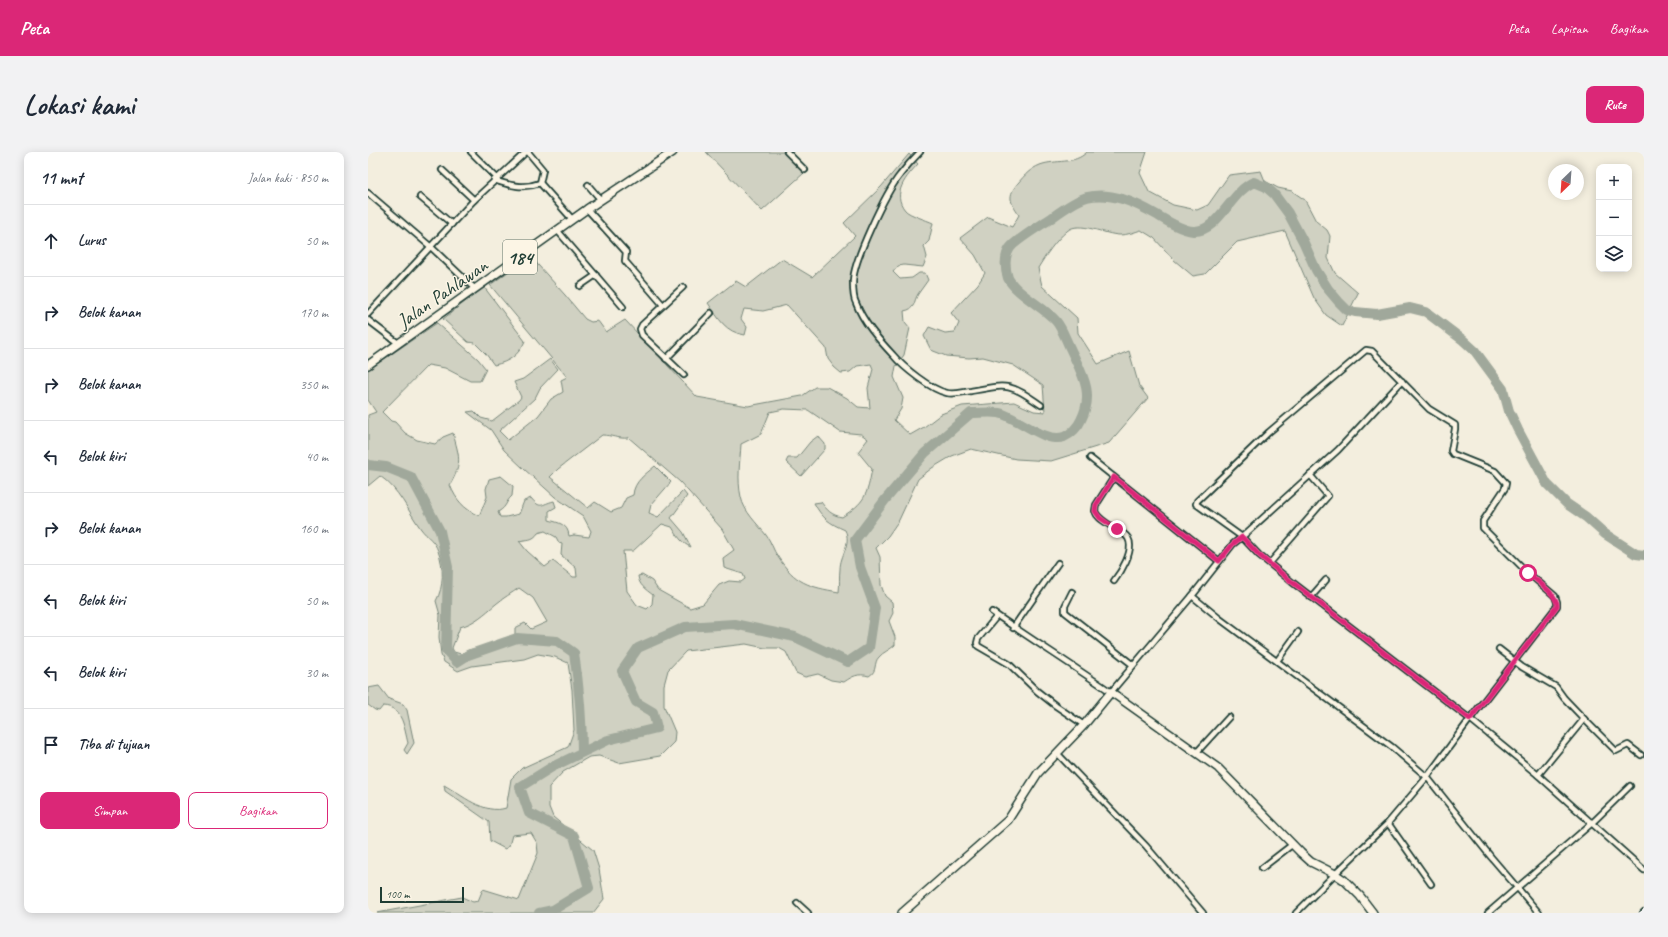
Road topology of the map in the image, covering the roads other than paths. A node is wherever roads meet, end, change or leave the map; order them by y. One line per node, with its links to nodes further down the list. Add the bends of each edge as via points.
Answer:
1 (471, 152): 8 (street)
2 (527, 152): 8 (street); 9 (street, via 543,170)
3 (673, 152): 14 (street, Jalan Pahlawan / 184)
4 (787, 152): 7 (street)
5 (920, 152): 34 (street, via 899,175 873,225 859,258 853,282 855,303 867,323 898,361 938,390 955,394 1005,386 1021,391)
6 (442, 170): 13 (street)
7 (805, 170)
8 (496, 179): 9 (street, via 522,187); 13 (street)
9 (540, 183): 16 (street)
10 (588, 185): 14 (street)
11 (368, 193): 19 (street)
12 (420, 197): 17 (street)
13 (474, 200): 17 (street)
14 (601, 200): 15 (street, Jalan Pahlawan / 184)
15 (587, 209): 16 (street, Jalan Pahlawan / 184); 24 (street, via 626,252 625,261)
16 (572, 219): 18 (street, Jalan Pahlawan / 184)
17 (452, 224): 19 (street)
18 (557, 230): 20 (street); 23 (street, Jalan Pahlawan / 184)
19 (431, 247): 23 (street); 27 (street)
20 (596, 275): 21 (street); 25 (street)
21 (580, 286)
22 (682, 287): 24 (street)
23 (475, 289): 29 (street, Jalan Pahlawan / 184)
24 (663, 305): 30 (street, via 642,325 640,332)
25 (622, 307)
26 (711, 313): 30 (street)
27 (368, 314)
28 (368, 320): 29 (street)
29 (398, 343): 31 (street, Jalan Pahlawan / 184)
30 (666, 359): 32 (street)
31 (368, 364)
32 (684, 375)
33 (1402, 381): 36 (street, via 1338,450); 38 (street, via 1372,351 1366,350 1269,432 1197,501 1198,506); 53 (street, via 1429,409 1455,425 1451,451 1453,454 1495,471 1506,483 1483,521 1483,528 1555,596 1557,606)
34 (1041, 405)
35 (1090, 458): 37 (street)
36 (1310, 475): 38 (street); 41 (street, via 1328,496)
37 (1114, 477): 39 (street); 43 (street, via 1096,505 1095,511 1100,518 1125,534 1129,540 1127,558)
38 (1242, 537): 39 (street); 41 (street)
39 (1219, 561): 45 (street)
40 (1058, 563): 49 (street)
41 (1270, 563): 46 (street)
42 (1326, 580): 46 (street)
43 (1114, 581)
44 (1072, 592): 54 (street, via 1065,612)
45 (1192, 596): 52 (street); 54 (street)
46 (1311, 597): 57 (street)
47 (992, 612): 48 (street)
48 (997, 616): 49 (street); 59 (street, via 978,639 978,646 1005,661 1037,691)
49 (1013, 628): 55 (street)
50 (1298, 632): 52 (street)
51 (1499, 649): 53 (street)
52 (1277, 661): 64 (street, via 1392,747)
53 (1514, 662): 57 (street); 58 (street, via 1556,687)
54 (1134, 665): 55 (street)
55 (1110, 692): 59 (street); 60 (street)
56 (1229, 717): 60 (street)
57 (1470, 719): 63 (street); 64 (street)
58 (1584, 719): 62 (street, via 1616,751 1628,745); 63 (street)
59 (1084, 725): 61 (street)
60 (1197, 752): 68 (street, via 1231,779)
61 (1057, 753): 76 (street, via 1038,773 1008,820); 77 (street, via 1146,846)
62 (1641, 755)
63 (1538, 776): 66 (street)
64 (1427, 777): 67 (street); 73 (street)
65 (1630, 786): 66 (street)
66 (1592, 823): 70 (street); 73 (street)
67 (1388, 824): 71 (street); 72 (street)
68 (1293, 844): 69 (street); 71 (street, via 1312,862)
69 (1262, 868)
70 (1644, 870)
71 (1335, 874): 78 (street); 79 (street, via 1353,888)
72 (1431, 884)
73 (1518, 888): 80 (street); 81 (street)
74 (797, 903): 75 (street)
75 (808, 913)
76 (902, 913)
77 (1203, 913)
78 (1296, 913)
79 (1373, 913)
80 (1488, 913)
81 (1539, 913)

